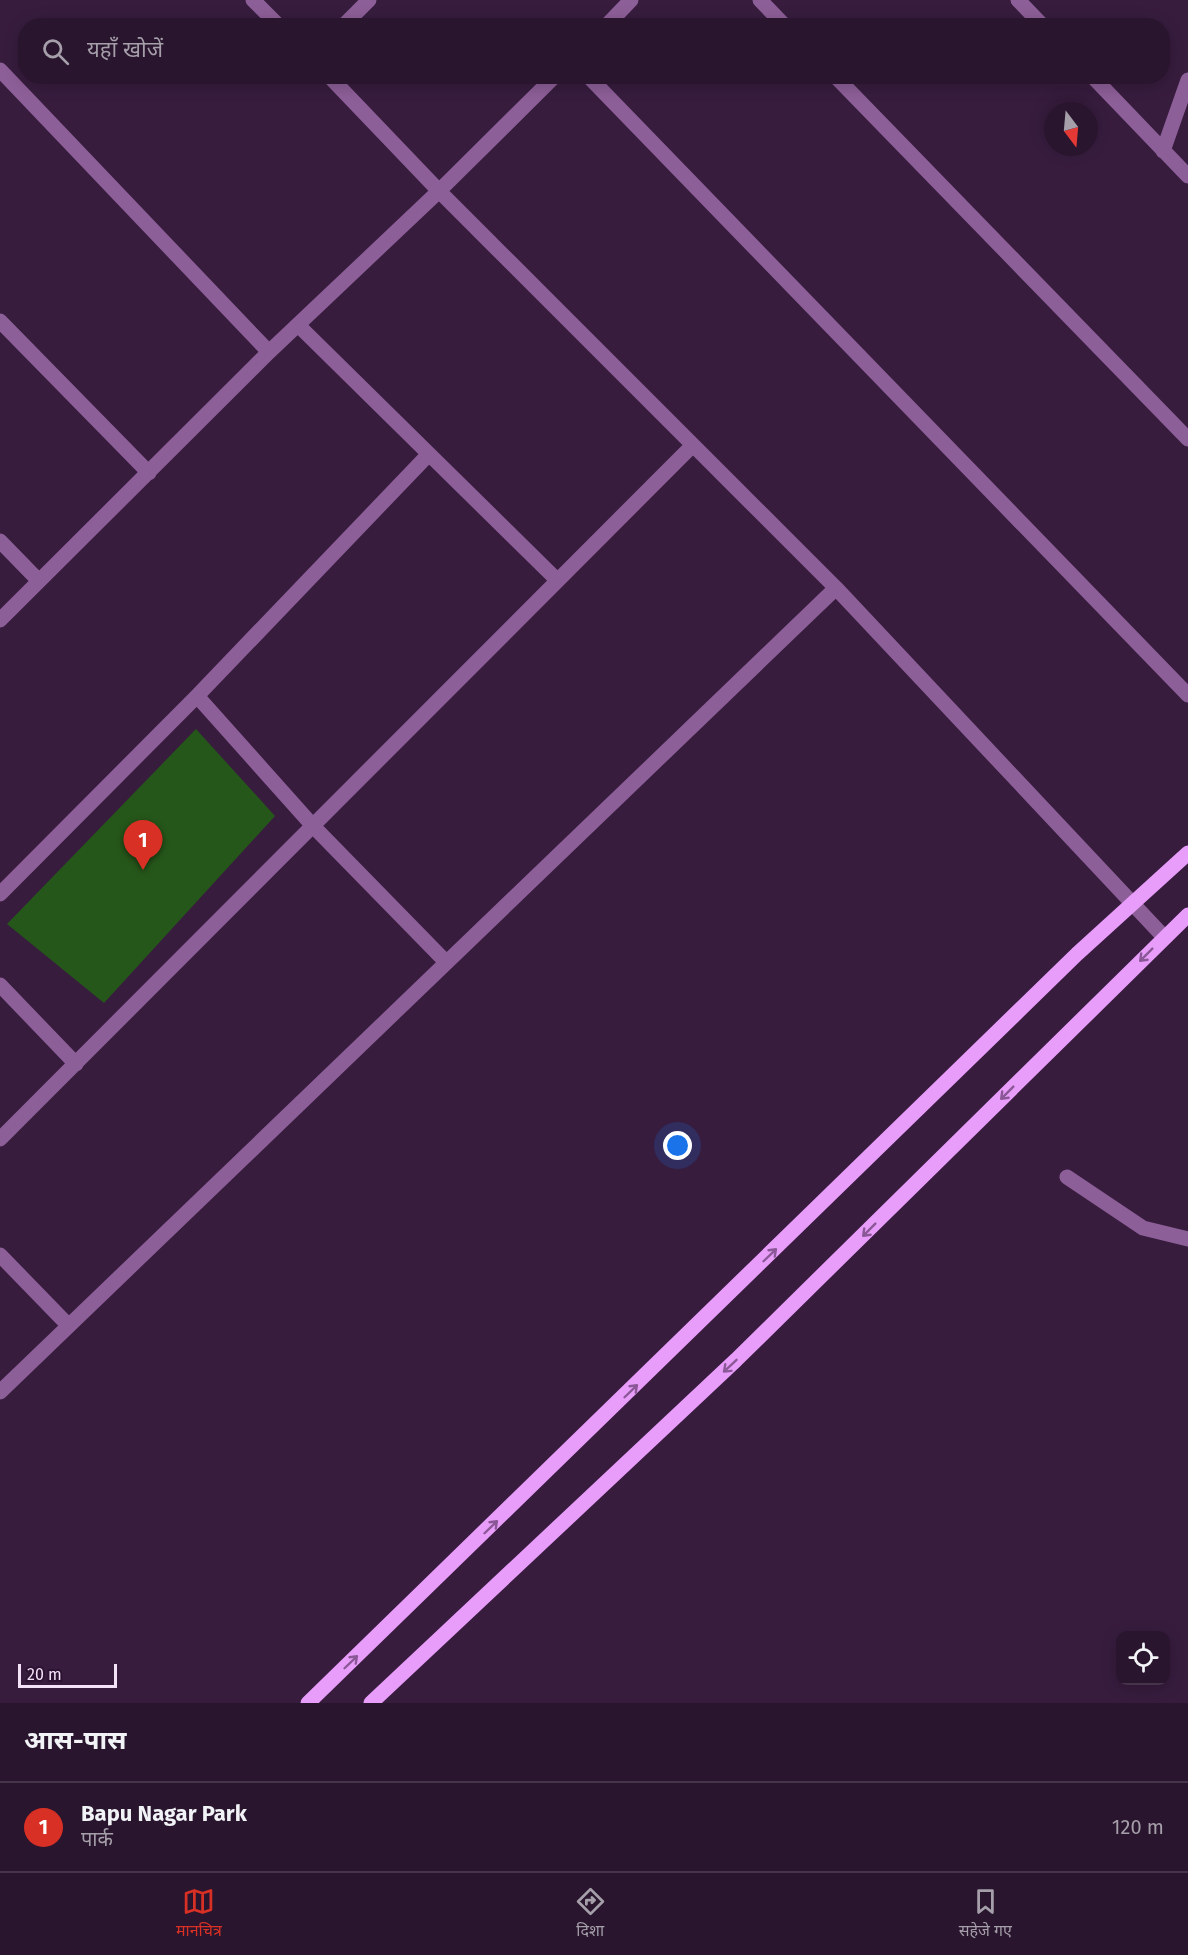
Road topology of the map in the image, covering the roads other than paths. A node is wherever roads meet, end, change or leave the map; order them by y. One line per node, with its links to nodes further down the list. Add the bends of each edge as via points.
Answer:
1 (253, 0): 6 (street)
2 (369, 0): 7 (street)
3 (631, 0): 8 (street)
4 (760, 0): 9 (street)
5 (1018, 0): 10 (street)
6 (271, 18)
7 (351, 18)
8 (614, 18)
9 (777, 18)
10 (1035, 18)
11 (0, 70): 23 (street)
12 (1188, 80): 18 (street)
13 (337, 84): 20 (street)
14 (547, 84): 20 (street)
15 (596, 84): 33 (street)
16 (843, 84): 24 (street)
17 (1100, 84): 18 (street)
18 (1163, 151): 19 (street)
19 (1188, 176)
20 (439, 191): 22 (street); 25 (street)
21 (0, 321): 27 (street)
22 (298, 325): 23 (street); 26 (street)
23 (269, 352): 27 (street)
24 (1188, 439)
25 (693, 445): 29 (street); 31 (street)
26 (429, 454): 29 (street); 34 (street)
27 (149, 473): 30 (street)
28 (0, 542): 30 (street)
29 (557, 580): 35 (street)
30 (39, 581): 32 (street)
31 (836, 588): 38 (street); 41 (street)
32 (0, 620)
33 (1188, 695)
34 (197, 696): 35 (street); 37 (street)
35 (313, 826): 41 (street); 43 (street)
36 (1188, 853): 38 (main road)
37 (0, 894)
38 (1133, 904): 40 (street); 50 (main road, one-way to 38, via 1077,954)
39 (1188, 915): 40 (main road)
40 (1164, 937): 51 (main road, one-way to 51, via 736,1360)
41 (446, 962): 48 (street)
42 (0, 985): 43 (street)
43 (76, 1064): 44 (street)
44 (0, 1139)
45 (1067, 1177): 46 (street, via 1143,1228)
46 (1188, 1239)
47 (0, 1255): 48 (street)
48 (68, 1325): 49 (street)
49 (0, 1392)
50 (309, 1703)
51 (371, 1703)

